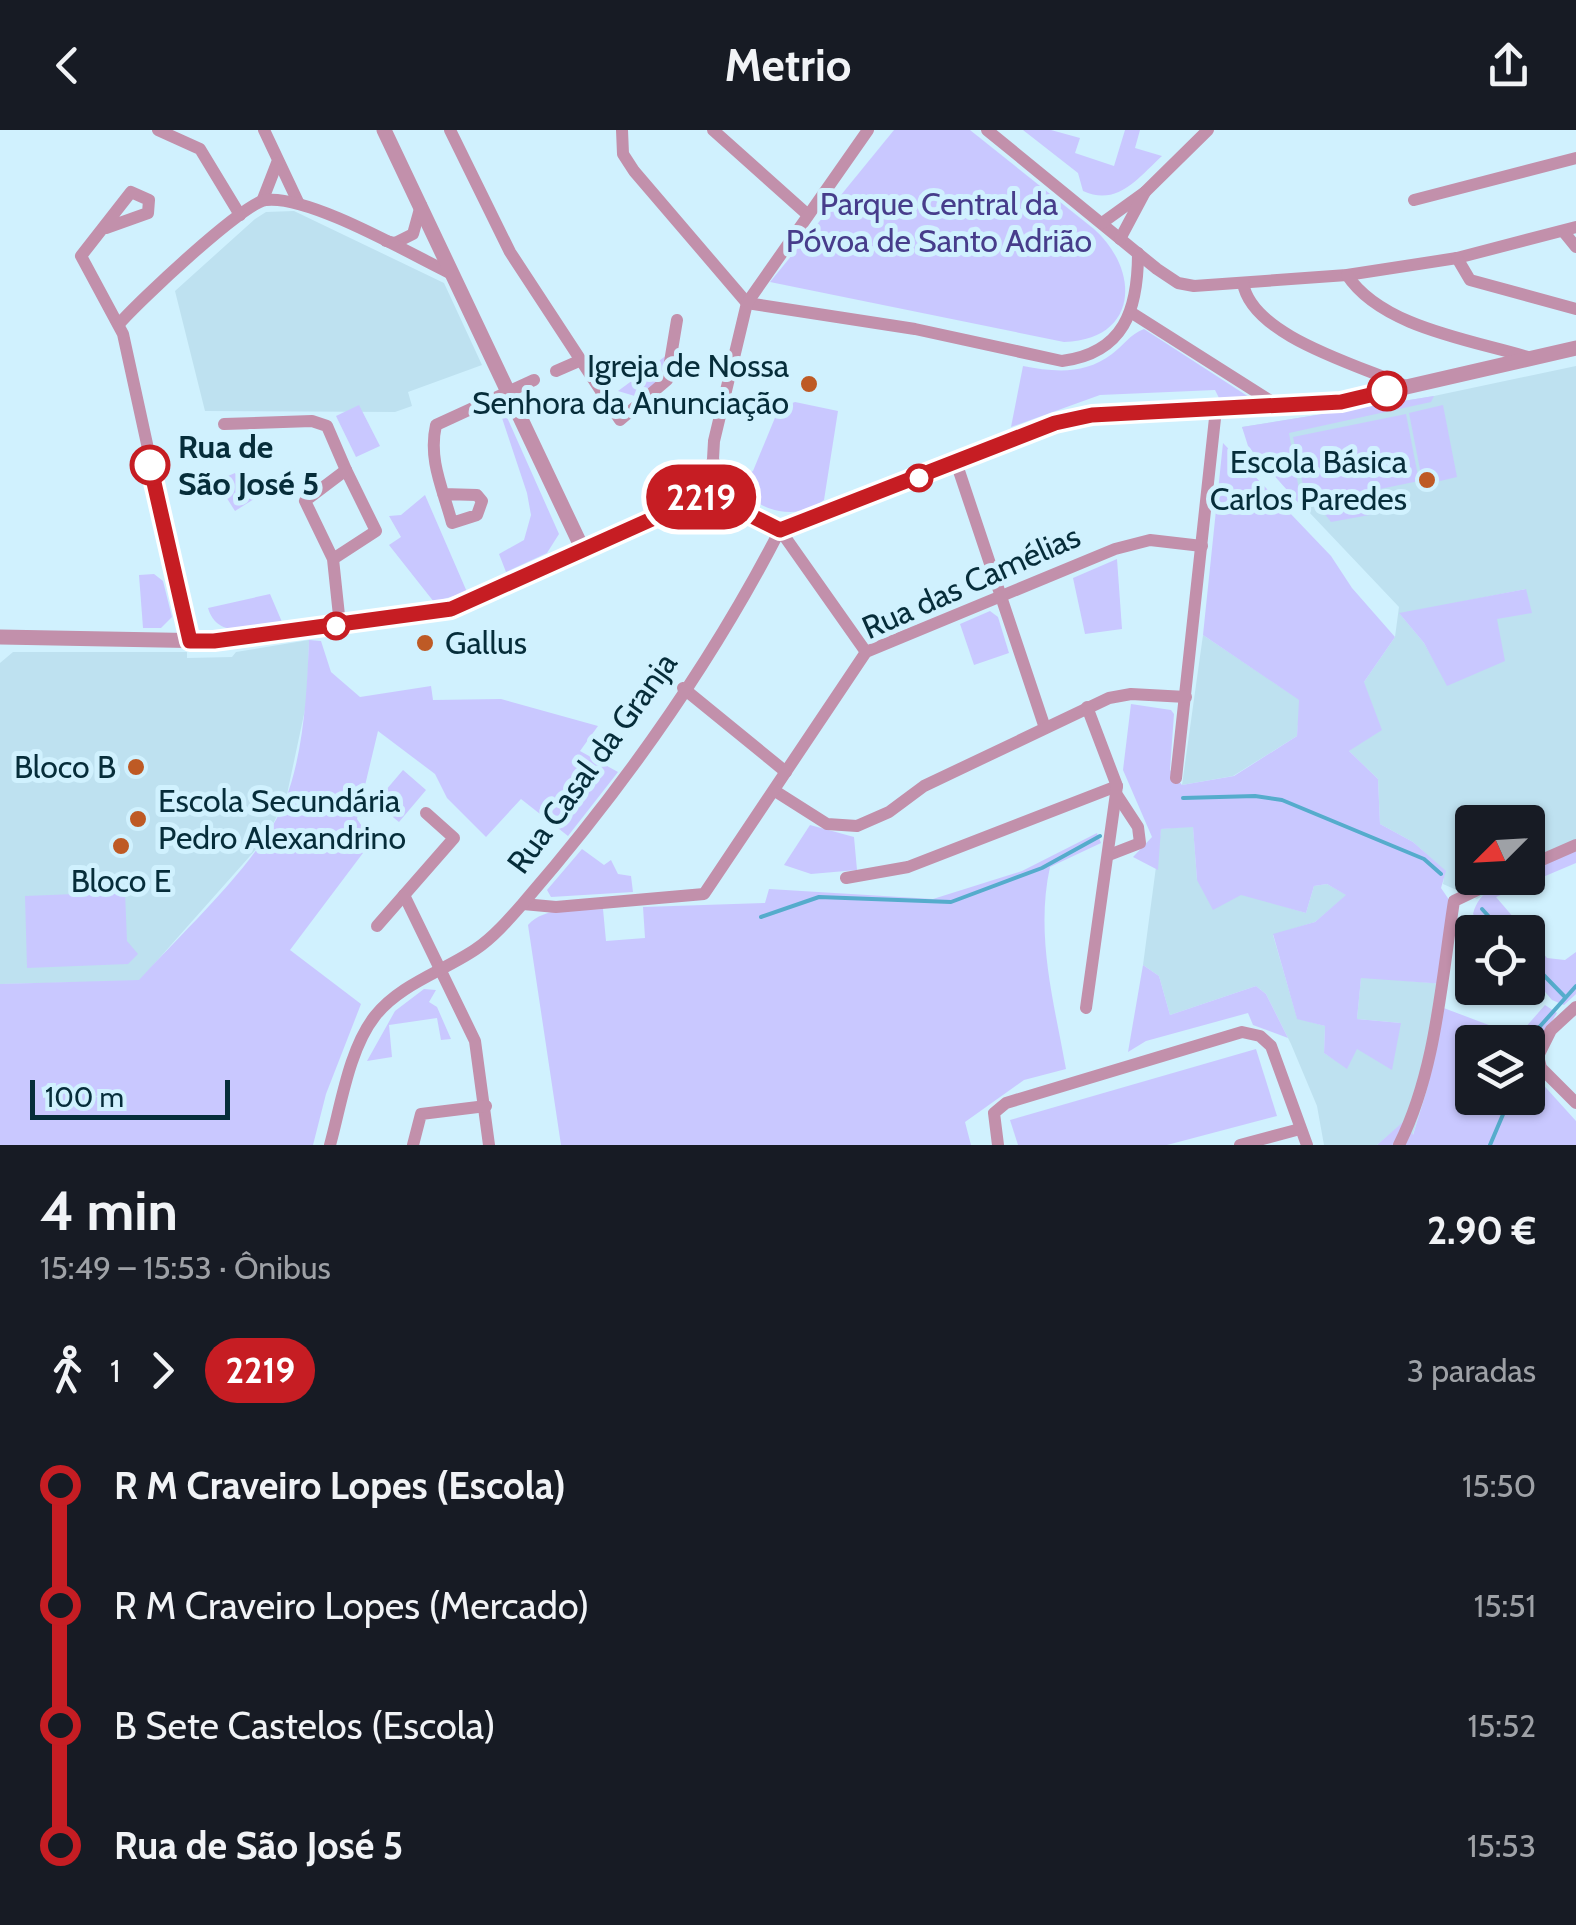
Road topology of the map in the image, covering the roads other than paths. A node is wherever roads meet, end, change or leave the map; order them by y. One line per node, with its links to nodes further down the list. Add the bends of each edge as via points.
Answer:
1 (158, 130): 17 (street, via 200,149)
2 (264, 130): 11 (street)
3 (384, 130): 16 (street)
4 (450, 130): 37 (street, via 510,252)
5 (622, 130): 30 (street, via 634,172)
6 (714, 130): 18 (street)
7 (868, 130): 18 (street)
8 (987, 130): 19 (street)
9 (1208, 130): 12 (street)
10 (1576, 158): 14 (street)
11 (277, 163): 13 (street); 15 (street)
12 (1146, 192): 19 (street); 22 (street)
13 (263, 199): 15 (street); 17 (street)
14 (1414, 200)
15 (298, 202): 23 (street)
16 (421, 203): 23 (street, via 412,234); 27 (street)
17 (240, 214): 34 (street)
18 (808, 215): 30 (street)
19 (1102, 223): 22 (street)
20 (106, 228): 34 (street, via 82,256)
21 (1570, 229): 24 (street); 26 (street)
22 (1120, 240): 25 (street)
23 (384, 241): 27 (street)
24 (1576, 247)
25 (1138, 253): 29 (street, via 1178,283); 32 (street)
26 (1457, 258): 28 (street); 31 (street, via 1470,280)
27 (452, 274): 41 (street)
28 (1347, 276): 29 (street); 36 (street, via 1384,313)
29 (1244, 284): 40 (street, via 1250,308 1278,330)
30 (747, 303): 32 (street, via 914,329 1062,362 1112,343); 45 (street)
31 (1576, 309)
32 (1132, 313): 42 (street)
33 (677, 320): 37 (street, via 667,380 620,420)
34 (119, 324): 58 (street)
35 (1576, 348): 36 (street)
36 (1534, 359): 40 (street)
37 (579, 360): 38 (street)
38 (556, 372)
39 (534, 380): 41 (street)
40 (1408, 387): 42 (street, via 1341,402)
41 (507, 390): 48 (street, via 436,425 433,456); 53 (street)
42 (1277, 405): 43 (street)
43 (1216, 409): 46 (street, via 1073,419); 52 (street)
44 (224, 424): 47 (street, via 327,426)
45 (712, 459): 49 (street); 50 (street)
46 (956, 462): 51 (street); 55 (street)
47 (346, 470): 54 (street, via 305,501); 54 (street, via 376,531)
48 (443, 494)
49 (701, 497): 50 (street); 53 (street)
50 (724, 502): 51 (street)
51 (780, 530): 59 (street); 60 (street, Rua Casal da Granja)
52 (1202, 546): 55 (street, Rua das Camélias, via 1150,540); 61 (street)
53 (583, 550): 56 (street, via 451,609)
54 (333, 559): 56 (street)
55 (999, 598): 59 (street, Rua das Camélias); 63 (street)
56 (340, 625): 58 (street)
57 (0, 637): 58 (street)
58 (190, 641)
59 (866, 652): 64 (street, Rua das Camélias)
60 (683, 688): 64 (street); 75 (street, Rua Casal da Granja, via 591,821)
61 (1186, 697): 62 (street, via 1131,694); 65 (street)
62 (1087, 708): 63 (street); 66 (street)
63 (1045, 728): 67 (street, via 858,826 828,824)
64 (786, 772): 67 (street, Rua das Camélias)
65 (1176, 778)
66 (1117, 790): 70 (street); 70 (street, via 1140,843); 72 (street, via 908,867)
67 (775, 792): 75 (street, Rua das Camélias, via 704,894)
68 (426, 813): 73 (street, via 454,838)
69 (1576, 845): 71 (street)
70 (1109, 855): 79 (street)
71 (1545, 859)
72 (846, 878)
73 (404, 895): 76 (street); 77 (street)
74 (1467, 895): 89 (street, via 1454,901 1430,1050 1416,1110)
75 (523, 904): 77 (street, Rua Casal da Granja, via 478,948)
76 (377, 926)
77 (444, 968): 81 (street, via 476,1040); 83 (street, Rua Casal da Granja, via 373,1017)
78 (1576, 1007): 80 (street, via 1542,1046 1541,1068)
79 (1086, 1008)
80 (1576, 1102)
81 (486, 1106): 84 (street, via 421,1114); 85 (street)
82 (1300, 1129): 86 (street, via 1271,1046 1242,1032 1006,1103 994,1113); 87 (street); 88 (street)
83 (330, 1145)
84 (413, 1145)
85 (489, 1145)
86 (998, 1145)
87 (1240, 1145)
88 (1307, 1145)
89 (1398, 1145)

